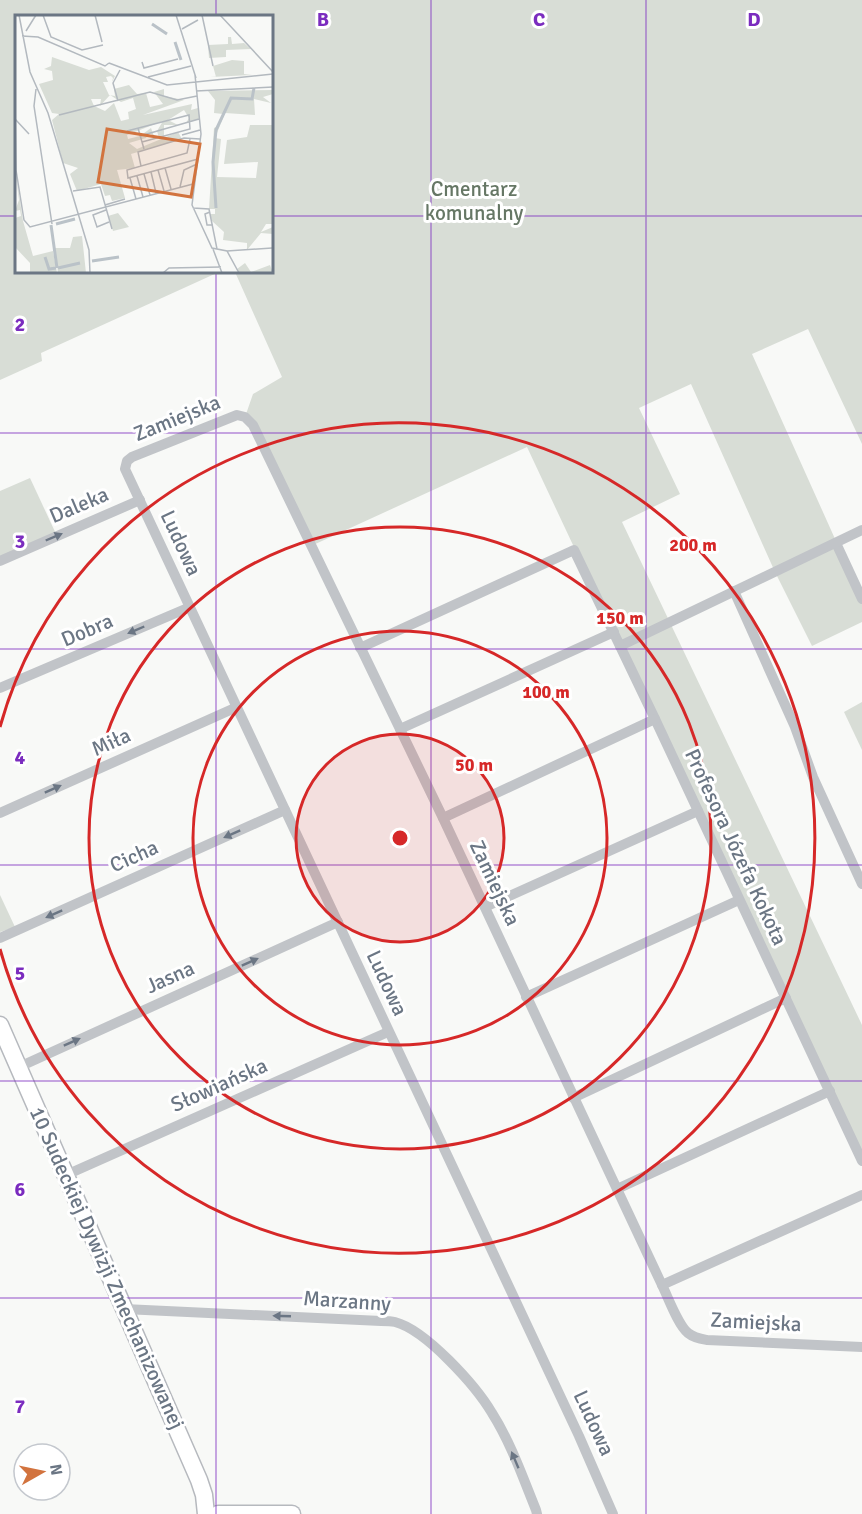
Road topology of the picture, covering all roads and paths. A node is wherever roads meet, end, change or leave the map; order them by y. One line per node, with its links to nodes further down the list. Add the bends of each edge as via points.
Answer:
1 (125, 469): 2 (street, Ludowa); 11 (street, Zamiejska, via 132,457 237,415 245,417 254,425)
2 (140, 500): 5 (street, Daleka, one-way to 2); 8 (street, Ludowa)
3 (862, 530): 4 (street)
4 (836, 543): 6 (street); 7 (street)
5 (0, 561)
6 (734, 591): 10 (street); 20 (street)
7 (862, 599)
8 (190, 607): 12 (street, Dobra, one-way to 12); 13 (street, Ludowa)
9 (614, 632): 10 (street, Profesora Józefa Kokota); 11 (street, Profesora Józefa Kokota, via 574,550); 15 (street)
10 (620, 646): 14 (street, Profesora Józefa Kokota)
11 (360, 648): 15 (street, Zamiejska)
12 (0, 688)
13 (237, 707): 16 (street, Ludowa); 18 (street, Miła, one-way to 13)
14 (655, 719): 17 (street, Profesora Józefa Kokota); 19 (street)
15 (400, 729): 19 (street, Zamiejska)
16 (285, 810): 23 (street, Ludowa); 24 (street, Cicha, one-way to 24)
17 (698, 811): 21 (street, Profesora Józefa Kokota); 22 (street)
18 (0, 813)
19 (443, 818): 22 (street, Zamiejska)
20 (862, 884)
21 (739, 900): 25 (street); 26 (street, Profesora Józefa Kokota)
22 (484, 907): 25 (street, Zamiejska)
23 (338, 922): 28 (street, Ludowa); 29 (street, Jasna, one-way to 23)
24 (0, 938)
25 (526, 997): 31 (street, Zamiejska)
26 (786, 998): 30 (street, Profesora Józefa Kokota); 31 (street)
27 (0, 1025): 29 (street, 10 Sudeckiej Dywizji Zmechanizowanej)
28 (388, 1032): 33 (street, Słowiańska); 43 (street, Ludowa)
29 (19, 1066): 33 (street, 10 Sudeckiej Dywizji Zmechanizowanej)
30 (830, 1091): 32 (street, Profesora Józefa Kokota); 34 (street)
31 (573, 1098): 34 (street, Zamiejska)
32 (862, 1161)
33 (66, 1174): 37 (street, 10 Sudeckiej Dywizji Zmechanizowanej)
34 (617, 1189): 36 (street, Zamiejska)
35 (862, 1195): 36 (street)
36 (662, 1285): 38 (street, Zamiejska, via 682,1326 695,1337)
37 (124, 1310): 39 (street, 10 Sudeckiej Dywizji Zmechanizowanej, via 199,1480); 42 (street, Marzanny, one-way to 37, via 492,1412 440,1351 407,1327 381,1320)
38 (862, 1347)
39 (206, 1514)
40 (218, 1514): 41 (street)
41 (292, 1514)
42 (537, 1514)
43 (613, 1514)

